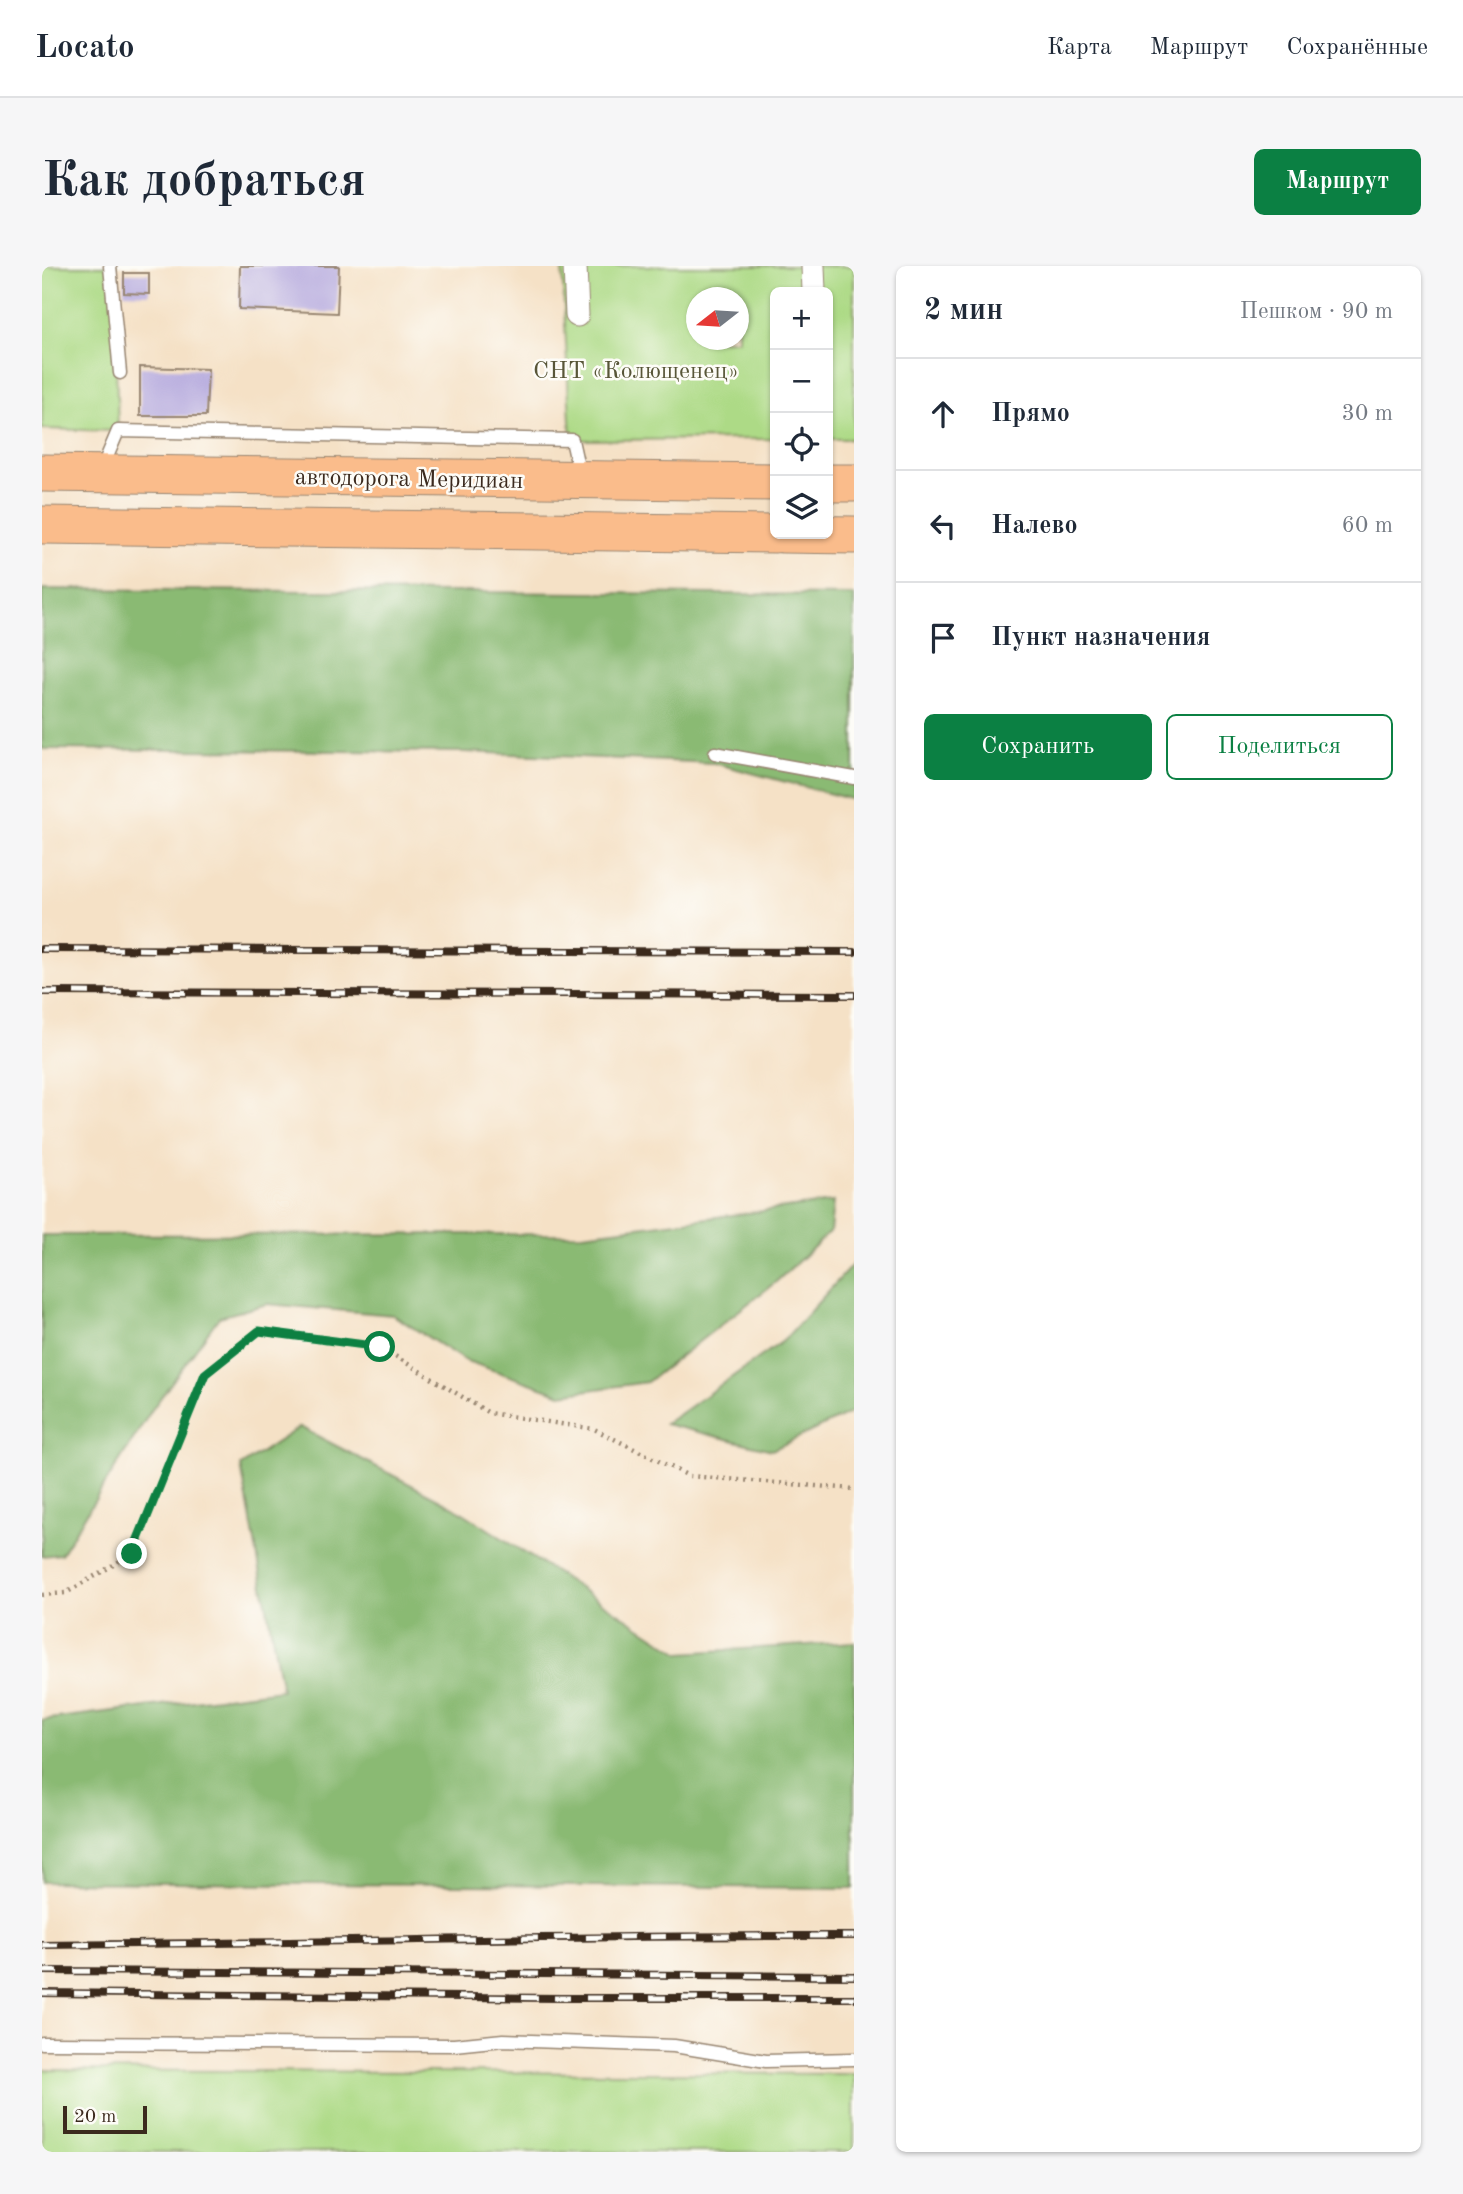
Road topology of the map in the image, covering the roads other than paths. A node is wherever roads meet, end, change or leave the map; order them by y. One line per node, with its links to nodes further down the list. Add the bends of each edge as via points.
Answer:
1 (110, 266): 6 (lane)
2 (575, 266): 5 (street)
3 (813, 266): 4 (street)
4 (814, 287)
5 (577, 315)
6 (120, 373)
7 (42, 473): 8 (main road, автодорога Меридиан)
8 (770, 482)
9 (833, 483): 10 (main road)
10 (854, 483)
11 (42, 525): 12 (main road, автодорога Меридиан)
12 (770, 534)
13 (833, 535): 14 (main road)
14 (854, 535)
15 (715, 753): 16 (lane)
16 (854, 778)
17 (42, 2043): 18 (lane, via 454,2045 503,2040 674,2046 766,2061)
18 (854, 2059)

